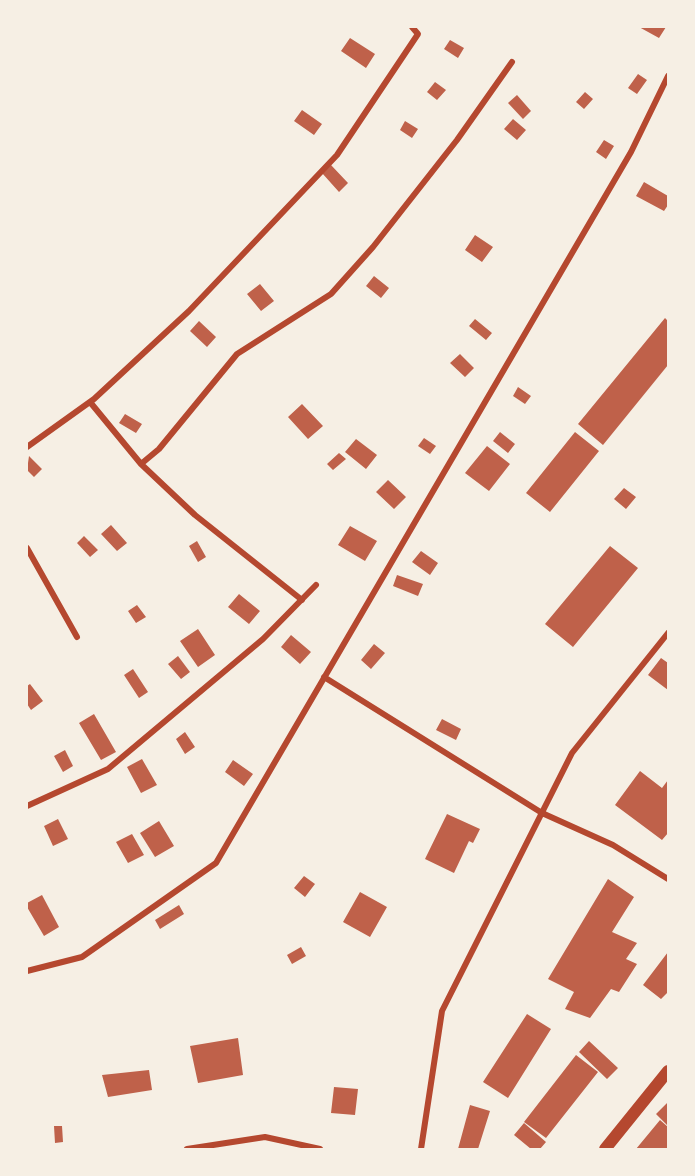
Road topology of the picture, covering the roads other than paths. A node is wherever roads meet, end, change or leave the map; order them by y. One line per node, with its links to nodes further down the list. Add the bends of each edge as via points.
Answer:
1 (412, 27): 4 (street, via 417,34 337,155 189,311)
2 (512, 62): 6 (street, via 457,140 331,294 237,354 159,449)
3 (668, 76): 12 (street, via 631,152)
4 (90, 402): 5 (street); 6 (street)
5 (27, 447)
6 (141, 464): 9 (street, via 195,515)
7 (27, 548): 11 (street)
8 (316, 585): 9 (street)
9 (302, 600): 13 (street, via 263,639 108,769)
10 (668, 633): 14 (street, via 572,753)
11 (77, 637)
12 (324, 677): 14 (street); 16 (street, via 216,863 82,957)
13 (27, 806)
14 (542, 813): 15 (street, via 613,845); 20 (street, via 442,1011)
15 (668, 879)
16 (27, 971)
17 (668, 1071): 21 (main road)
18 (187, 1149): 19 (street, via 265,1137)
19 (320, 1149)
20 (421, 1149)
21 (605, 1149)

